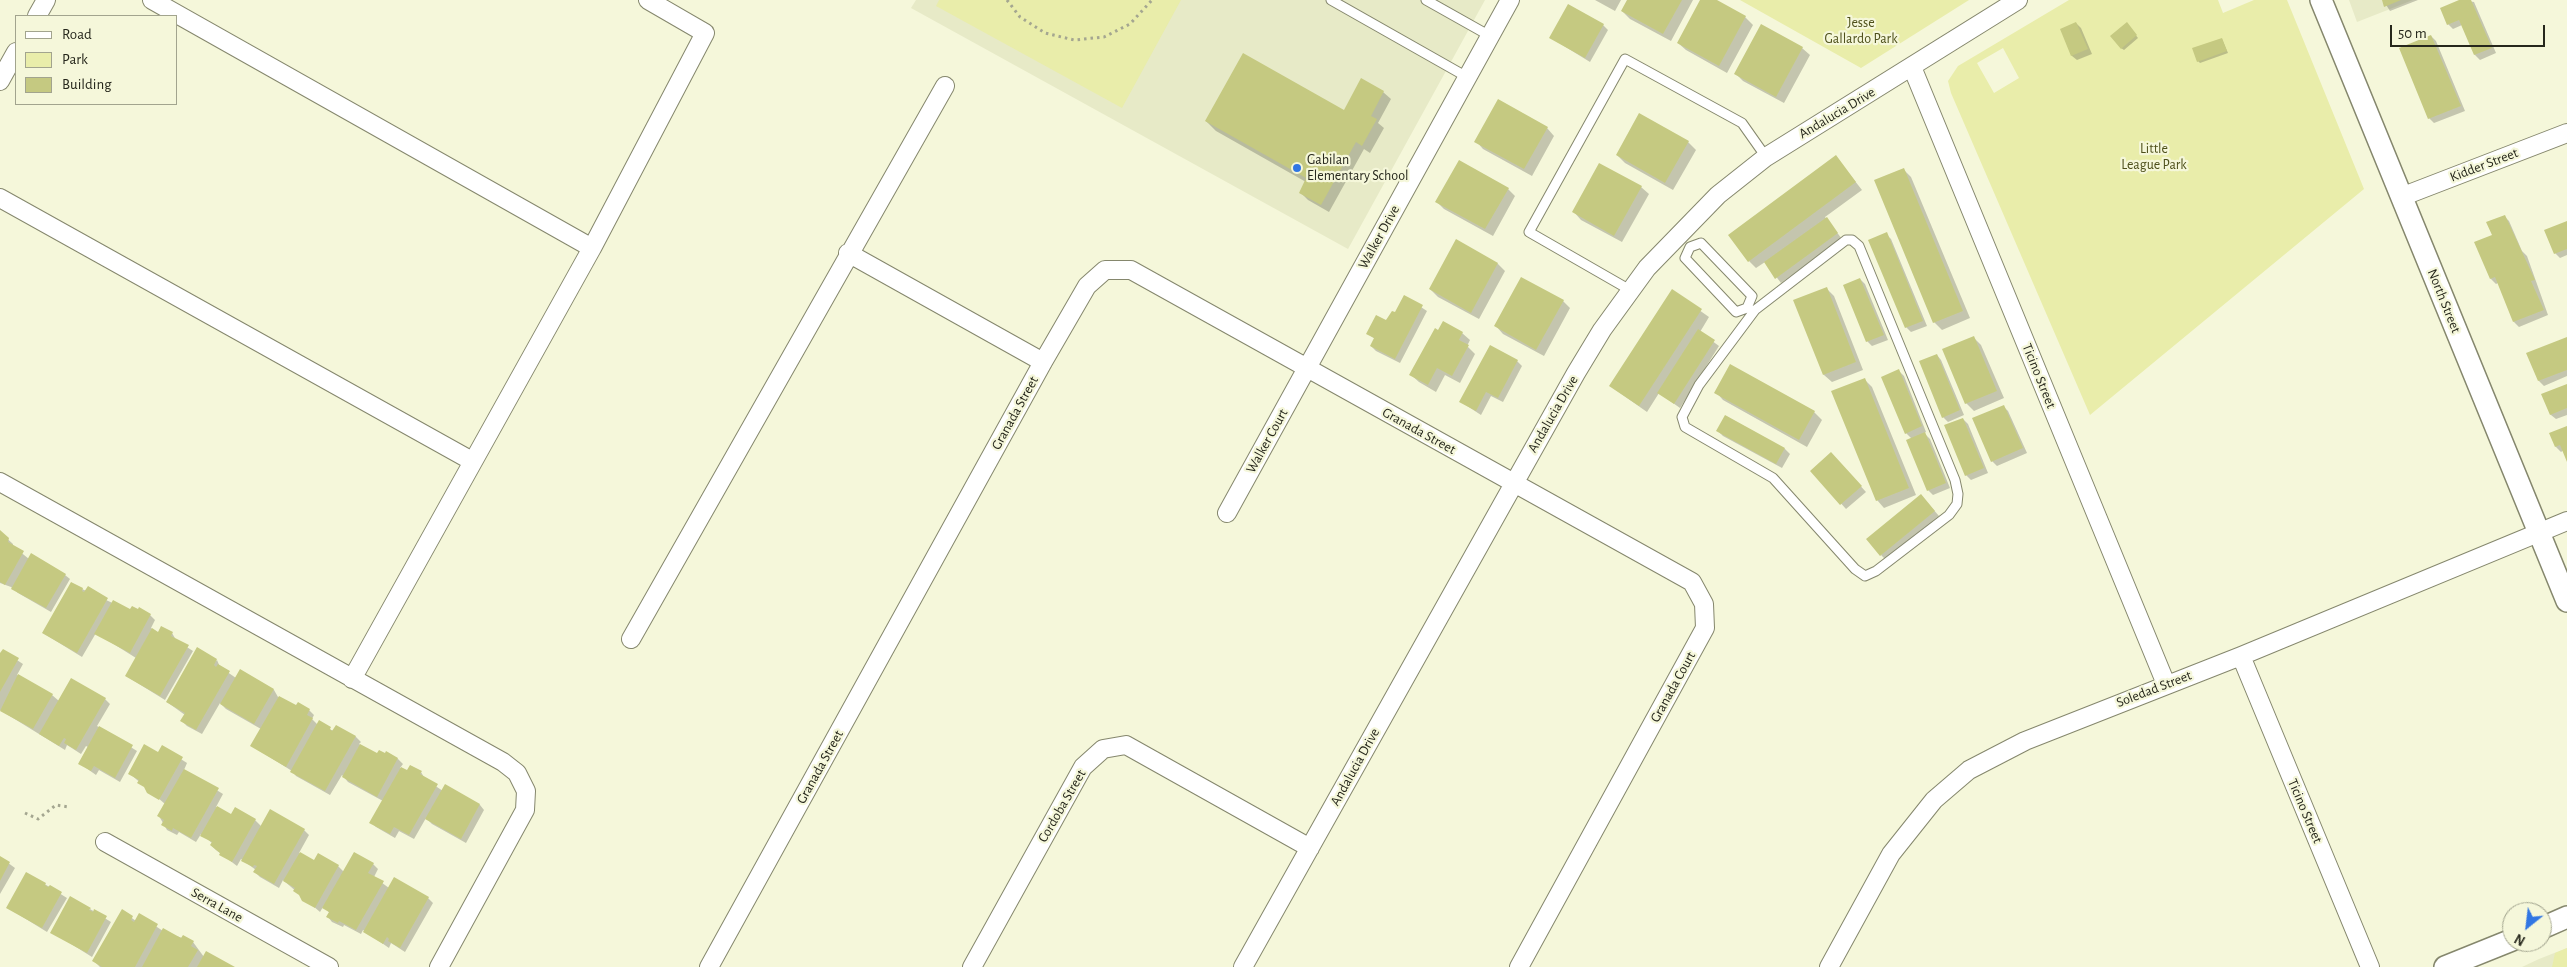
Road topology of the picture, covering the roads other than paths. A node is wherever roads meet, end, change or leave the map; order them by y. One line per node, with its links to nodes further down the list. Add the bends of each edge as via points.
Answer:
1 (46, 0): 9 (street)
2 (152, 0): 21 (street)
3 (648, 0): 21 (street, via 705,33)
4 (1331, 0): 13 (lane)
5 (1510, 0): 10 (street, Walker Drive)
6 (2018, 0): 12 (street, Andalucia Drive)
7 (2321, 0): 18 (street, North Street)
8 (1432, 2): 10 (lane)
9 (38, 15)
10 (1490, 36): 13 (street, Walker Drive)
11 (15, 54): 14 (street)
12 (1912, 67): 17 (street, Andalucia Drive); 37 (street, Ticino Street)
13 (1467, 77): 26 (street, Walker Drive)
14 (0, 81)
15 (945, 86): 22 (street)
16 (2567, 133): 18 (street, Kidder Street)
17 (1766, 157): 20 (street, Andalucia Drive, via 1718,195); 23 (lane, via 1742,124 1625,59 1529,232)
18 (2401, 197): 32 (street, North Street)
19 (0, 198): 27 (street)
20 (1684, 241): 23 (street, Andalucia Drive); 24 (lane, via 1685,258 1736,312); 24 (lane, via 1701,243 1752,296)
21 (592, 248): 27 (street)
22 (848, 253): 25 (street); 34 (street)
23 (1630, 290): 29 (street, Andalucia Drive, via 1602,330)
24 (1750, 311): 24 (lane, via 1699,385 1684,411 1682,423 1773,478 1855,570 1869,575 1948,515 1957,504 1958,494 1859,246 1852,240 1842,243)
25 (1043, 362): 26 (street, Granada Street, via 1088,286 1105,270 1131,270); 45 (street, Granada Street)
26 (1307, 369): 29 (street, Granada Street); 30 (street, Walker Court)
27 (472, 461): 36 (street)
28 (0, 482): 36 (street)
29 (1513, 483): 39 (street, Andalucia Drive); 48 (street, Granada Court, via 1692,582 1704,604 1705,628)
30 (1227, 513)
31 (2567, 521): 32 (street, Soledad Street)
32 (2538, 533): 33 (street, North Street); 35 (street, Soledad Street)
33 (2567, 601)
34 (631, 639)
35 (2240, 656): 37 (street, Soledad Street); 50 (street, Ticino Street)
36 (352, 679): 44 (street, via 511,767 523,781 526,791 521,819)
37 (2166, 684): 49 (street, Soledad Street, via 2025,741 1968,770 1934,800 1891,854)
38 (105, 842): 43 (street, Serra Lane)
39 (1310, 848): 46 (street, Cordoba Street, via 1126,745 1102,749 1083,767); 47 (street, Andalucia Drive)
40 (2567, 917): 41 (street)
41 (2552, 924)
42 (2502, 944): 51 (street)
43 (329, 967)
44 (438, 967)
45 (709, 967)
46 (972, 967)
47 (1244, 967)
48 (1519, 967)
49 (1829, 967)
50 (2370, 967)
51 (2445, 967)

